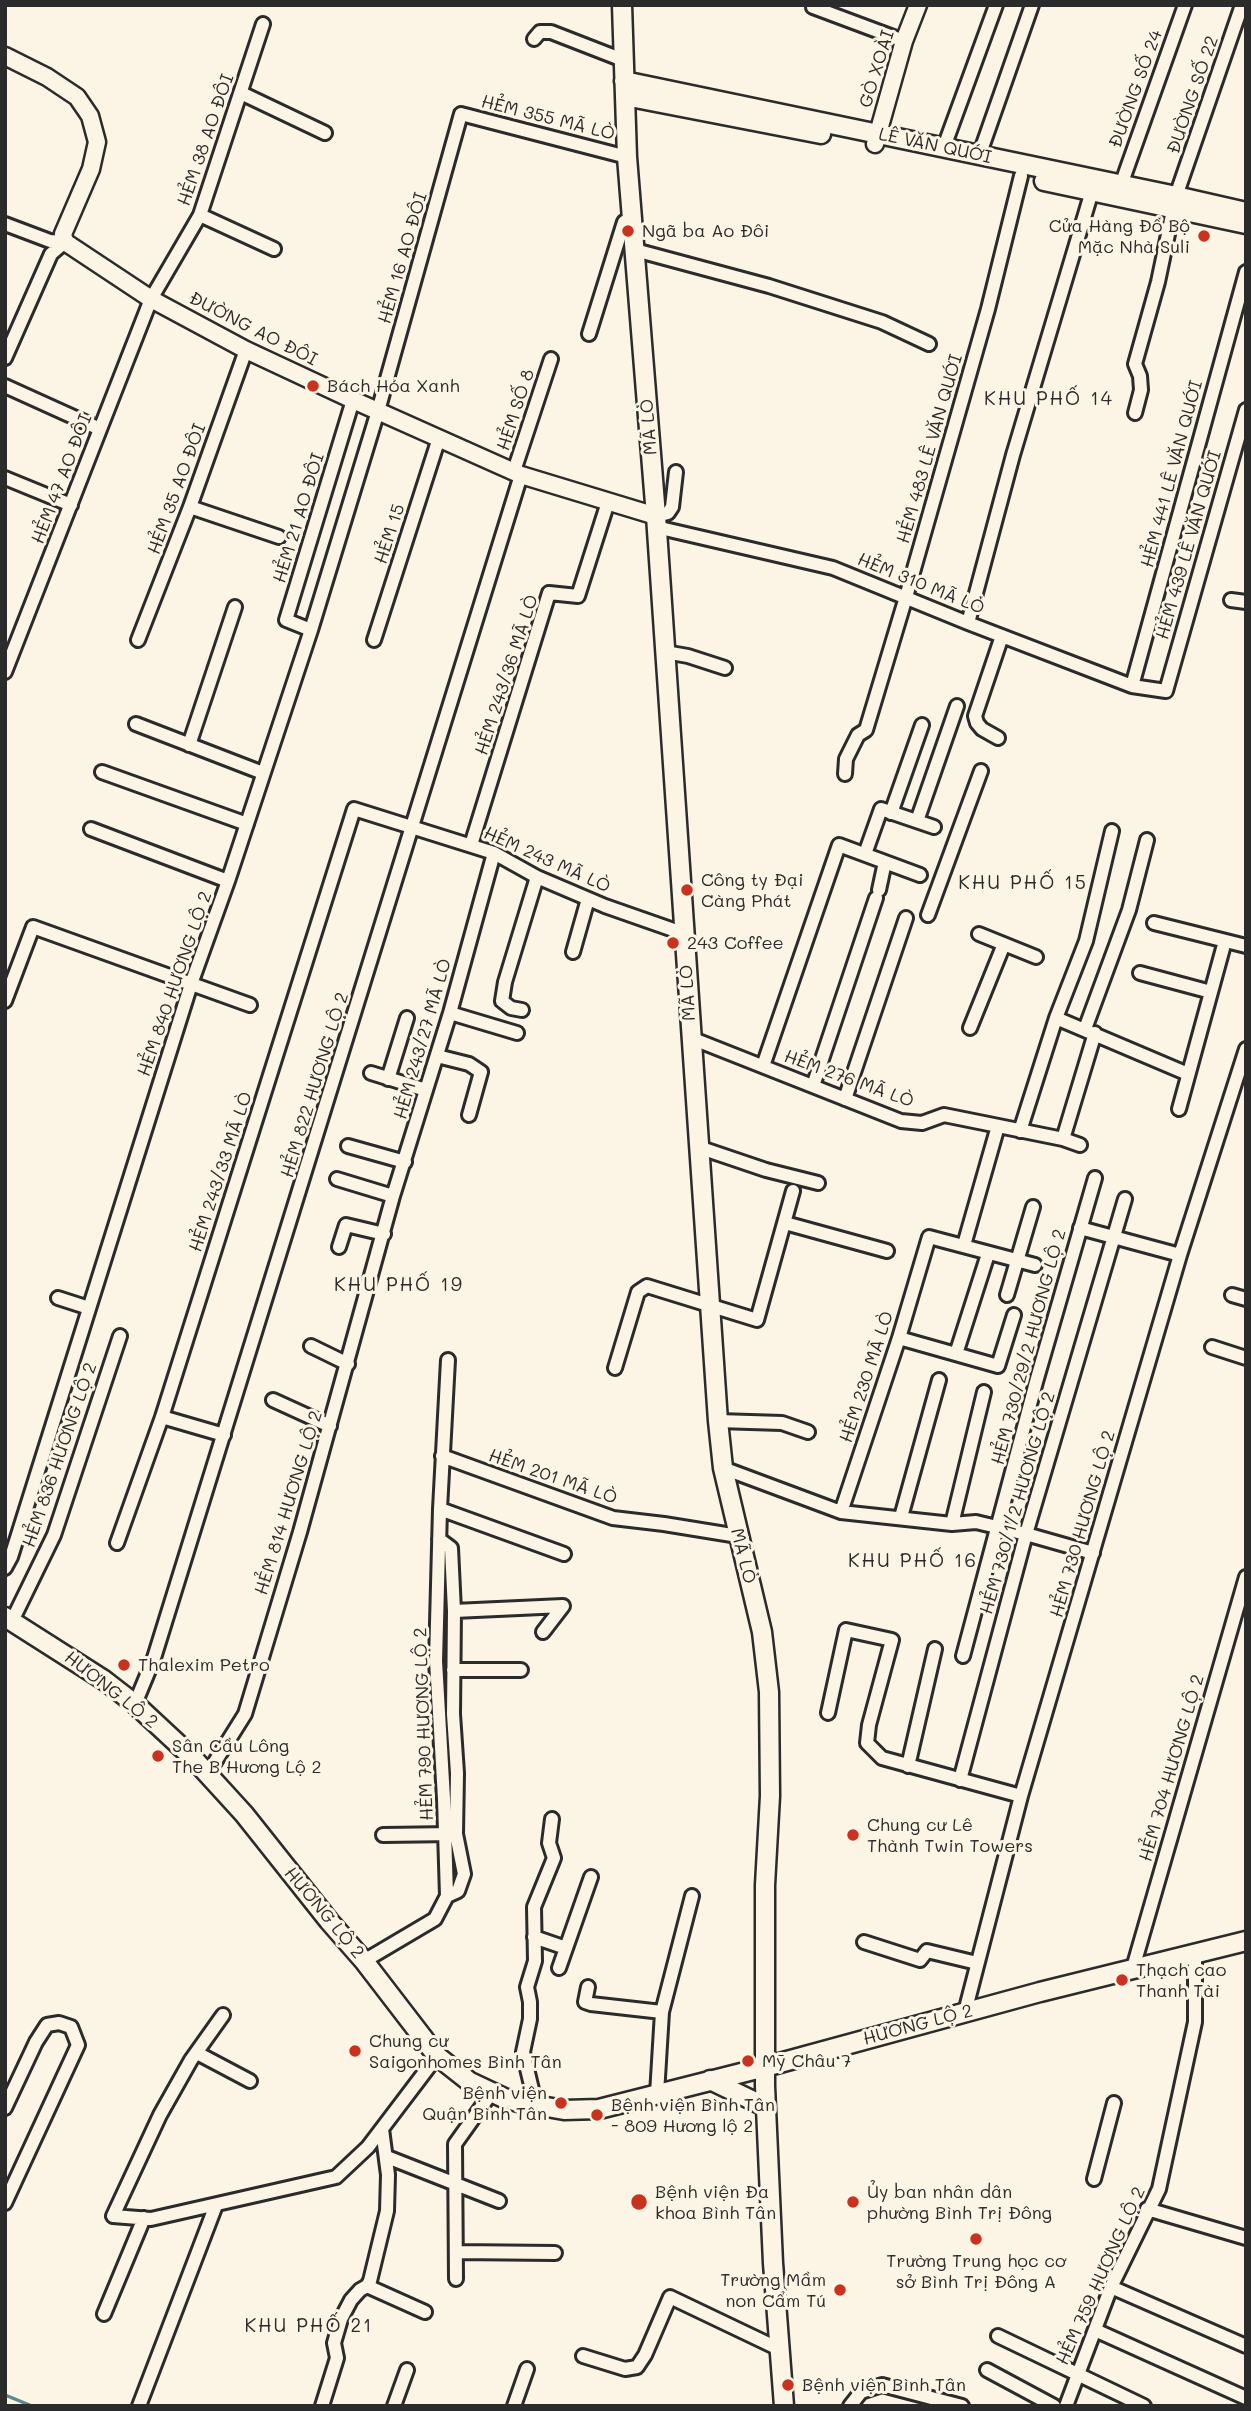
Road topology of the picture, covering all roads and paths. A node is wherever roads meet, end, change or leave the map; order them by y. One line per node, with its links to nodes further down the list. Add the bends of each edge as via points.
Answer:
1 (622, 5): 11 (main road, MÃ LÒ)
2 (918, 5): 10 (street, GÒ XOÀI)
3 (996, 5): 18 (street)
4 (1032, 5): 19 (street)
5 (1185, 5): 22 (street, ĐƯỜNG SỐ 24)
6 (1242, 5): 24 (street, ĐƯỜNG SỐ 22)
7 (813, 6): 10 (street)
8 (263, 24): 14 (street, HẺM 38 AO ĐÔI)
9 (534, 39): 11 (street, via 540,32 551,32)
10 (904, 41): 17 (street, GÒ XOÀI)
11 (624, 60): 13 (main road, MÃ LÒ)
12 (7, 61): 30 (street, via 47,77 77,97 90,116 96,142 91,169 63,234)
13 (625, 89): 17 (main road, LÊ VĂN QUỚI); 20 (main road, MÃ LÒ)
14 (241, 93): 16 (street); 26 (street, HẺM 38 AO ĐÔI)
15 (461, 114): 20 (street, HẺM 355 MÃ LÒ); 43 (street, HẺM 16 AO ĐÔI)
16 (325, 132)
17 (876, 139): 18 (main road, LÊ VĂN QUỚI); 21 (main road, LÊ VĂN QUỚI)
18 (944, 147): 19 (main road, LÊ VĂN QUỚI)
19 (979, 156): 22 (main road, LÊ VĂN QUỚI)
20 (627, 157): 27 (main road, MÃ LÒ)
21 (1021, 176): 23 (main road, LÊ VĂN QUỚI); 55 (street, HẺM 483 LÊ VĂN QUỚI)
22 (1121, 185): 24 (main road, LÊ VĂN QUỚI)
23 (1092, 191): 24 (main road, LÊ VĂN QUỚI); 59 (street)
24 (1175, 203): 25 (main road, LÊ VĂN QUỚI); 29 (main road, LÊ VĂN QUỚI); 44 (street, ĐƯỜNG SỐ 22, via 1135,364 1140,376)
25 (1246, 212)
26 (200, 215): 31 (street); 34 (street, HẺM 38 AO ĐÔI)
27 (632, 216): 32 (main road, MÃ LÒ); 35 (street, via 624,222)
28 (5, 224): 30 (street)
29 (1246, 224)
30 (65, 242): 34 (street, ĐƯỜNG AO ĐÔI); 38 (street, via 51,254)
31 (274, 249)
32 (635, 250): 36 (street, via 882,322); 53 (main road, MÃ LÒ)
33 (1246, 272): 67 (street, HẺM 441 LÊ VĂN QUỚI)
34 (151, 299): 37 (street, ĐƯỜNG AO ĐÔI); 45 (street, HẺM 47 AO ĐÔI)
35 (589, 334)
36 (929, 344)
37 (246, 350): 41 (street, ĐƯỜNG AO ĐÔI); 52 (street, HẺM 35 AO ĐÔI)
38 (5, 358)
39 (551, 359): 48 (street, HẺM SỐ 8)
40 (5, 386): 45 (street)
41 (353, 400): 43 (street, ĐƯỜNG AO ĐÔI); 60 (street, HẺM 21 AO ĐÔI, via 286,620)
42 (1246, 410): 68 (street, HẺM 439 LÊ VĂN QUỚI)
43 (377, 411): 46 (street, ĐƯỜNG AO ĐÔI); 60 (street, HẺM 840 HƯƠNG LỘ 2)
44 (1135, 413)
45 (100, 429): 51 (street, HẺM 47 AO ĐÔI)
46 (439, 438): 48 (street, ĐƯỜNG AO ĐÔI); 63 (street, HẺM 15)
47 (676, 472): 53 (street, via 672,507)
48 (518, 473): 50 (street, ĐƯỜNG AO ĐÔI); 82 (street, HẺM 822 HƯƠNG LỘ 2)
49 (5, 478): 51 (street)
50 (608, 502): 53 (street, ĐƯỜNG AO ĐÔI); 87 (street, HẺM 243/36 MÃ LÒ, via 578,596 549,593)
51 (71, 505): 66 (street, HẺM 47 AO ĐÔI)
52 (190, 507): 54 (street); 62 (street, HẺM 35 AO ĐÔI)
53 (656, 521): 55 (street, HẺM 310 MÃ LÒ, via 833,568); 64 (main road, MÃ LÒ)
54 (279, 537)
55 (906, 597): 59 (street, HẺM 310 MÃ LÒ); 77 (street, HẺM 483 LÊ VĂN QUỚI, via 866,730 858,734 846,759)
56 (1231, 600): 57 (street)
57 (1246, 602)
58 (236, 607): 73 (street)
59 (968, 623): 61 (street, HẺM 310 MÃ LÒ)
60 (311, 629): 76 (street, HẺM 840 HƯƠNG LỘ 2)
61 (1002, 636): 67 (street, HẺM 310 MÃ LÒ); 72 (street, via 975,716 982,729)
62 (138, 640)
63 (374, 640)
64 (665, 652): 65 (street); 98 (main road, MÃ LÒ)
65 (725, 668)
66 (5, 672)
67 (1132, 686): 68 (street, HẺM 310 MÃ LÒ)
68 (1166, 691)
69 (957, 706): 80 (street)
70 (136, 724): 73 (street)
71 (922, 725): 79 (street)
72 (998, 738)
73 (189, 745): 76 (street)
74 (981, 771): 95 (street)
75 (102, 772): 81 (street)
76 (263, 774): 81 (street, HẺM 840 HƯƠNG LỘ 2)
77 (845, 774)
78 (354, 809): 82 (street, HẺM 243 MÃ LÒ); 173 (street, HẺM 243/33 MÃ LÒ)
79 (891, 813): 80 (street); 89 (street, via 881,809)
80 (917, 821): 83 (street)
81 (247, 824): 93 (street, HẺM 840 HƯƠNG LỘ 2)
82 (411, 827): 87 (street, HẺM 243 MÃ LÒ); 177 (street, HẺM 822 HƯƠNG LỘ 2)
83 (934, 827)
84 (91, 829): 93 (street)
85 (1112, 831): 113 (street, via 1086,941)
86 (1147, 840): 115 (street)
87 (471, 845): 88 (street, HẺM 243 MÃ LÒ)
88 (494, 853): 92 (street, HẺM 243 MÃ LÒ); 111 (street, HẺM 243/27 MÃ LÒ)
89 (865, 854): 90 (street); 120 (street, via 839,845)
90 (885, 862): 91 (street); 124 (street)
91 (920, 875)
92 (537, 877): 94 (street, HẺM 243 MÃ LÒ); 110 (street, via 502,1001)
93 (228, 881): 106 (street, HẺM 840 HƯƠNG LỘ 2)
94 (588, 899): 98 (street, HẺM 243 MÃ LÒ); 103 (street)
95 (928, 915)
96 (906, 918): 126 (street)
97 (1154, 923): 100 (street)
98 (685, 934): 117 (main road, MÃ LÒ)
99 (979, 934): 101 (street)
100 (1225, 941): 102 (street); 107 (street)
101 (1004, 944): 104 (street); 114 (street)
102 (1246, 946)
103 (573, 952)
104 (1036, 957)
105 (1140, 973): 107 (street)
106 (191, 984): 108 (street, via 33,927); 109 (street); 159 (street, HẺM 840 HƯƠNG LỘ 2)
107 (1210, 992): 122 (street)
108 (5, 1001)
109 (250, 1005)
110 (522, 1010)
111 (450, 1013): 116 (street); 119 (street, HẺM 243/27 MÃ LÒ)
112 (407, 1018): 123 (street)
113 (1056, 1018): 115 (street); 130 (street)
114 (970, 1028)
115 (1090, 1031): 122 (street); 131 (street)
116 (517, 1034)
117 (691, 1038): 120 (street, HẺM 276 MÃ LÒ); 134 (main road, MÃ LÒ)
118 (1246, 1049): 151 (street, HẺM 730 HƯƠNG LỘ 2)
119 (437, 1056): 125 (street, HẺM 243/27 MÃ LÒ); 128 (street, via 481,1072)
120 (763, 1066): 124 (street, HẺM 276 MÃ LÒ)
121 (371, 1073): 123 (street)
122 (1188, 1074): 127 (street)
123 (388, 1079): 125 (street)
124 (813, 1086): 126 (street, HẺM 276 MÃ LÒ)
125 (426, 1090): 135 (street, HẺM 243/27 MÃ LÒ)
126 (845, 1099): 129 (street, HẺM 276 MÃ LÒ, via 901,1121 922,1123 944,1115)
127 (1179, 1109)
128 (469, 1115)
129 (998, 1126): 130 (street, HẺM 276 MÃ LÒ); 147 (street)
130 (1020, 1131): 131 (street, HẺM 276 MÃ LÒ)
131 (1063, 1139): 132 (street, HẺM 276 MÃ LÒ)
132 (1080, 1145)
133 (348, 1146): 135 (street)
134 (698, 1147): 138 (street); 158 (main road, MÃ LÒ)
135 (405, 1162): 140 (street, HẺM 243/27 MÃ LÒ)
136 (1095, 1178): 144 (street, HẺM 730/29/2 HƯƠNG LỘ 2)
137 (337, 1180): 140 (street)
138 (818, 1183)
139 (793, 1191): 143 (street)
140 (393, 1196): 145 (street, HẺM 243/27 MÃ LÒ)
141 (1125, 1199): 146 (street, HẺM 730/1/2 HƯƠNG LỘ 2)
142 (1033, 1207): 152 (street)
143 (785, 1223): 149 (street); 158 (street, via 757,1320)
144 (1080, 1228): 146 (street); 184 (street, HẺM 730/29/2 HƯƠNG LỘ 2)
145 (384, 1234): 148 (street, via 346,1226); 168 (street, HẺM 814 HƯƠNG LỘ 2)
146 (1114, 1237): 151 (street); 185 (street, HẺM 730/1/2 HƯƠNG LỘ 2)
147 (964, 1245): 150 (street, HẺM 230 MÃ LÒ); 162 (street, HẺM 230 MÃ LÒ, via 929,1237)
148 (339, 1247)
149 (887, 1251)
150 (988, 1254): 152 (street, HẺM 230 MÃ LÒ); 165 (street)
151 (1180, 1255): 189 (street, HẺM 730 HƯƠNG LỘ 2)
152 (1017, 1260): 153 (street, HẺM 230 MÃ LÒ); 155 (street)
153 (1035, 1265)
154 (1232, 1295): 157 (street)
155 (1007, 1296)
156 (58, 1298): 159 (street)
157 (1246, 1299)
158 (709, 1307): 169 (street, via 664,1290 642,1289); 174 (main road, MÃ LÒ)
159 (89, 1308): 191 (street, HẺM 840 HƯƠNG LỘ 2)
160 (1014, 1315): 165 (street, via 998,1366)
161 (120, 1336): 194 (street, HẺM 836 HƯƠNG LỘ 2, via 54,1535)
162 (899, 1338): 165 (street); 181 (street, HẺM 230 MÃ LÒ)
163 (311, 1346): 168 (street)
164 (1212, 1347): 166 (street)
165 (956, 1354)
166 (1246, 1357)
167 (448, 1360): 178 (street, HẺM 790 HƯƠNG LỘ 2)
168 (348, 1364): 175 (street, HẺM 814 HƯƠNG LỘ 2)
169 (615, 1368)
170 (939, 1380): 182 (street)
171 (984, 1392): 183 (street)
172 (273, 1400): 175 (street)
173 (162, 1417): 177 (street); 188 (street, HẺM 243/33 MÃ LÒ)
174 (718, 1421): 176 (street, via 782,1423); 179 (main road, MÃ LÒ)
175 (330, 1426): 203 (street, HẺM 814 HƯƠNG LỘ 2, via 245,1714)
176 (808, 1432)
177 (224, 1435): 200 (street, HẺM 822 HƯƠNG LỘ 2, via 154,1658)
178 (442, 1456): 180 (street, HẺM 790 HƯƠNG LỘ 2); 186 (street, HẺM 201 MÃ LÒ, via 613,1518)
179 (723, 1468): 181 (street); 186 (main road, MÃ LÒ)
180 (440, 1509): 187 (street, HẺM 790 HƯƠNG LỘ 2); 190 (street)
181 (841, 1512): 182 (street)
182 (901, 1517): 183 (street)
183 (952, 1524): 184 (street, via 976,1522)
184 (999, 1527): 185 (street); 197 (street, HẺM 730/29/2 HƯƠNG LỘ 2)
185 (1026, 1534): 189 (street); 204 (street, HẺM 730/1/2 HƯƠNG LỘ 2)
186 (738, 1536): 226 (main road, MÃ LÒ, via 762,1632 769,1692)
187 (439, 1539): 193 (street, via 451,1548); 207 (street, HẺM 790 HƯƠNG LỘ 2, via 436,1661)
188 (117, 1543)
189 (1093, 1553): 205 (street, HẺM 730 HƯƠNG LỘ 2)
190 (564, 1554)
191 (5, 1568)
192 (1246, 1577): 219 (street, HẺM 704 HƯƠNG LỘ 2)
193 (454, 1611): 195 (street, via 563,1606); 198 (street)
194 (9, 1619): 200 (main road, HƯƠNG LỘ 2)
195 (543, 1632)
196 (935, 1649): 202 (street)
197 (963, 1656)
198 (453, 1670): 199 (street); 207 (street, via 457,1773)
199 (521, 1670)
200 (135, 1704): 203 (main road, HƯƠNG LỘ 2)
201 (828, 1713): 202 (street, via 846,1630 892,1640 867,1743 882,1758)
202 (908, 1766): 204 (street)
203 (208, 1773): 216 (main road, HƯƠNG LỘ 2)
204 (960, 1780): 205 (street)
205 (1021, 1796): 217 (street, HẺM 730 HƯƠNG LỘ 2)
206 (552, 1819): 211 (street, via 549,1843 554,1858 534,1908)
207 (451, 1834): 208 (street); 216 (street, HẺM 790 HƯƠNG LỘ 2, via 447,1896 435,1919)
208 (383, 1835)
209 (591, 1877): 214 (street)
210 (692, 1896): 221 (street)
211 (534, 1937): 214 (street); 232 (street, via 535,1961 527,1987 530,2019 523,2052)
212 (1246, 1941): 215 (main road, HƯƠNG LỘ 2)
213 (863, 1942): 217 (street, via 920,1960 927,1951)
214 (566, 1948): 218 (street)
215 (1195, 1954): 219 (main road, HƯƠNG LỘ 2); 242 (street, HẺM 759 HƯƠNG LỘ 2, via 1195,2022 1158,2189)
216 (364, 1961): 225 (main road, HƯƠNG LỘ 2)
217 (977, 1963): 222 (street, HẺM 730 HƯƠNG LỘ 2)
218 (559, 1968)
219 (1133, 1968): 222 (main road, HƯƠNG LỘ 2)
220 (588, 1987): 221 (street, via 585,2001 591,2004)
221 (662, 2012): 230 (street)
222 (965, 2012): 226 (main road, HƯƠNG LỘ 2)
223 (223, 2015): 224 (street)
224 (197, 2053): 228 (street); 243 (street, via 160,2115 113,2216)
225 (438, 2056): 229 (main road, HƯƠNG LỘ 2, via 470,2082); 235 (street)
226 (765, 2067): 227 (main road, HƯƠNG LỘ 2); 233 (main road, MÃ LÒ)
227 (710, 2080): 230 (main road, HƯƠNG LỘ 2); 233 (main road)
228 (250, 2081)
229 (492, 2092): 232 (main road, HƯƠNG LỘ 2); 238 (street, via 455,2144)
230 (657, 2094): 232 (main road, HƯƠNG LỘ 2, via 599,2109)
231 (1114, 2103): 237 (street)
232 (536, 2106)
233 (766, 2107): 255 (main road, MÃ LÒ)
234 (5, 2108): 240 (street, via 47,2025 71,2027 78,2045)
235 (382, 2129): 236 (street); 241 (street, via 336,2177)
236 (387, 2157): 238 (street); 248 (street, via 387,2211)
237 (1094, 2179)
238 (456, 2184): 239 (street); 245 (street)
239 (499, 2201)
240 (5, 2203)
241 (216, 2205): 243 (street); 262 (street)
242 (1147, 2209): 244 (street); 249 (street, HẺM 759 HƯƠNG LỘ 2)
243 (144, 2218): 251 (street)
244 (1246, 2238)
245 (456, 2252): 246 (street); 247 (street)
246 (555, 2253)
247 (456, 2279)
248 (367, 2286): 250 (street); 263 (street, via 351,2300 341,2319 334,2343 337,2358)
249 (1111, 2287): 252 (street, HẺM 759 HƯƠNG LỘ 2); 254 (street)
250 (425, 2312)
251 (104, 2314)
252 (1095, 2330): 260 (street, HẺM 759 HƯƠNG LỘ 2); 261 (street)
253 (998, 2336): 260 (street)
254 (1246, 2346)
255 (779, 2349): 256 (street, via 670,2297 640,2365 625,2369); 266 (main road, MÃ LÒ)
256 (583, 2356)
257 (527, 2369): 265 (street)
258 (407, 2370): 264 (street)
259 (987, 2370): 269 (street)
260 (1077, 2374): 270 (street, HẺM 759 HƯƠNG LỘ 2); 271 (street)
261 (1246, 2399)
262 (139, 2406)
263 (322, 2406)
264 (394, 2406)
265 (514, 2406)
266 (784, 2406)
267 (850, 2406): 268 (street, via 861,2392 882,2385)
268 (962, 2406)
269 (1054, 2406)
270 (1066, 2406)
271 (1144, 2406)

